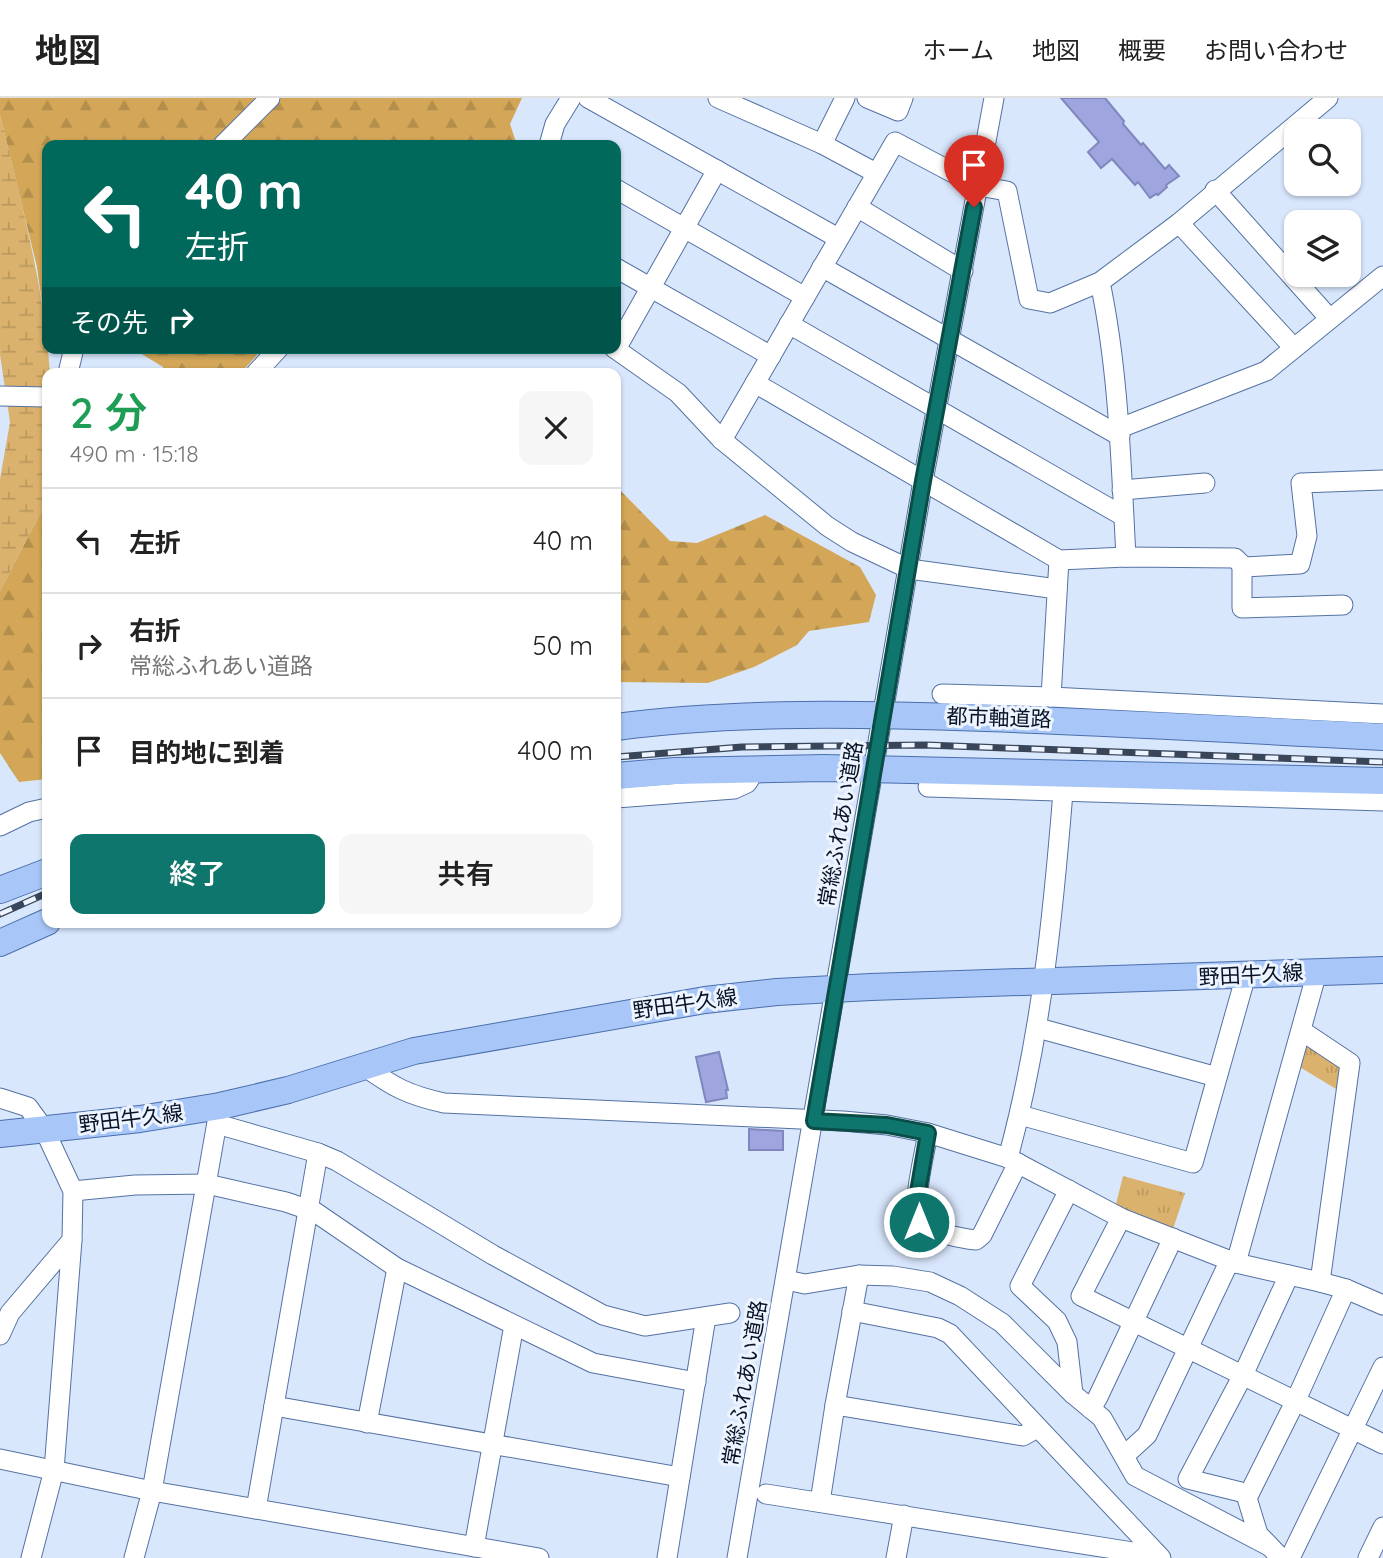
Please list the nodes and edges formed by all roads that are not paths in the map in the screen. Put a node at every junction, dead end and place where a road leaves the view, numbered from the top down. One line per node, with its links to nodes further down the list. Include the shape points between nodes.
1 (270, 98): 10 (street)
2 (571, 98): 11 (street)
3 (587, 98): 13 (street)
4 (718, 98): 12 (street)
5 (845, 98): 12 (street)
6 (867, 98): 7 (street, via 898,111)
7 (903, 98)
8 (994, 98): 15 (street, 常総ふれあい道路)
9 (1328, 98): 16 (street)
10 (228, 140)
11 (550, 140)
12 (822, 144): 14 (street)
13 (717, 170): 20 (street); 21 (street)
14 (876, 173): 15 (street, via 895,142); 18 (street)
15 (978, 186): 24 (street, 常総ふれあい道路); 26 (street, via 1007,191 1029,299 1049,303)
16 (1215, 190): 19 (street); 29 (street)
17 (621, 192): 20 (street)
18 (856, 207): 21 (street); 24 (street)
19 (1179, 223): 26 (street); 33 (street)
20 (684, 228): 27 (street); 28 (street)
21 (838, 239): 22 (street)
22 (822, 267): 28 (street); 32 (street)
23 (621, 271): 27 (street)
24 (963, 271): 32 (street, 常総ふれあい道路)
25 (1383, 276): 29 (street)
26 (1100, 282): 42 (street)
27 (650, 286): 31 (street); 36 (street)
28 (805, 296): 30 (street)
29 (1330, 319): 33 (street)
30 (789, 324): 36 (street); 41 (street)
31 (621, 338)
32 (949, 339): 41 (street, 常総ふれあい道路); 42 (street)
33 (1294, 348): 42 (street, via 1266,371)
34 (621, 353): 43 (street, via 678,393)
35 (273, 354): 37 (street)
36 (771, 356): 38 (street)
37 (261, 368)
38 (755, 383): 43 (street); 45 (street)
39 (0, 396): 40 (street)
40 (42, 397)
41 (936, 408): 45 (street, 常総ふれあい道路); 48 (street)
42 (1120, 432): 47 (street)
43 (722, 440): 52 (street, via 827,526)
44 (1383, 480): 51 (street, via 1301,483 1307,536 1300,564)
45 (923, 481): 50 (street); 52 (street, 常総ふれあい道路)
46 (1205, 483): 47 (street)
47 (1122, 490): 48 (street)
48 (1123, 516): 49 (street)
49 (1126, 557): 50 (street); 51 (street, via 1235,558)
50 (1059, 560): 53 (street)
51 (1242, 565): 54 (street, via 1242,608)
52 (909, 569): 53 (street); 59 (street, 常総ふれあい道路)
53 (1057, 589): 56 (street)
54 (1343, 605)
55 (942, 694): 57 (street)
56 (1051, 697): 57 (street); 58 (street)
57 (1006, 707): 59 (main road, 都市軸道路); 61 (main road, 都市軸道路)
58 (1383, 714)
59 (883, 715): 60 (main road, 都市軸道路); 62 (street, 常総ふれあい道路)
60 (621, 721)
61 (1383, 737)
62 (874, 769): 63 (main road); 66 (main road); 82 (street, 常総ふれあい道路)
63 (755, 770): 64 (main road); 70 (street, via 747,783 734,789)
64 (621, 776)
65 (1383, 780): 67 (main road)
66 (1025, 782): 67 (main road); 68 (street); 69 (street)
67 (1200, 785): 69 (street); 71 (street)
68 (928, 787)
69 (1063, 792): 81 (street)
70 (621, 798)
71 (1383, 801)
72 (42, 809): 73 (street)
73 (0, 826)
74 (42, 874): 75 (main road)
75 (0, 890)
76 (42, 924): 77 (main road)
77 (0, 943)
78 (1383, 970): 79 (main road, 野田牛久線)
79 (1317, 972): 80 (main road, 野田牛久線); 84 (street)
80 (1247, 975): 81 (main road, 野田牛久線); 86 (street)
81 (1045, 982): 82 (main road, 野田牛久線); 83 (street)
82 (836, 989): 85 (main road, 野田牛久線, via 705,1000 486,1037); 90 (street, 常総ふれあい道路)
83 (1038, 1028): 86 (street); 89 (street)
84 (1302, 1031): 103 (street); 108 (street, via 1350,1063)
85 (364, 1066): 88 (main road, 野田牛久線); 90 (street, via 413,1096 444,1103)
86 (1217, 1077): 89 (street, via 1193,1163)
87 (0, 1098): 91 (street, via 28,1107)
88 (219, 1115): 91 (main road, 野田牛久線); 94 (street); 96 (street)
89 (1020, 1115): 95 (street)
90 (814, 1121): 92 (street, via 887,1125); 107 (street, 常総ふれあい道路)
91 (44, 1129): 93 (main road, 野田牛久線); 97 (street)
92 (928, 1133): 95 (street); 95 (street, via 917,1198 919,1222 926,1229 976,1240)
93 (0, 1134)
94 (318, 1153): 99 (street); 114 (street, via 603,1315 645,1326)
95 (1013, 1160): 98 (street)
96 (207, 1184): 97 (street); 99 (street); 136 (street)
97 (73, 1191): 102 (street)
98 (1069, 1191): 100 (street); 122 (street, via 1020,1286 1056,1321 1067,1342)
99 (308, 1209): 104 (street); 125 (street)
100 (1121, 1218): 101 (street); 115 (street, via 1081,1296)
101 (1174, 1238): 103 (street); 115 (street)
102 (72, 1240): 111 (street); 134 (street)
103 (1233, 1261): 106 (street); 118 (street)
104 (397, 1269): 116 (street); 127 (street)
105 (859, 1275): 107 (street, via 804,1284); 112 (street); 122 (street, via 930,1282 960,1296 1002,1323)
106 (1289, 1275): 108 (street); 120 (street)
107 (786, 1280): 150 (street, 常総ふれあい道路)
108 (1320, 1282): 109 (street)
109 (1346, 1289): 110 (street); 123 (street)
110 (1383, 1305)
111 (6, 1309): 117 (street)
112 (852, 1311): 124 (street); 128 (street, via 938,1328 950,1335)
113 (730, 1312): 114 (street)
114 (706, 1317): 121 (street)
115 (1134, 1322): 118 (street); 126 (street)
116 (514, 1325): 121 (street, via 593,1363); 130 (street)
117 (0, 1335)
118 (1188, 1348): 120 (street); 132 (street, via 1147,1435)
119 (1383, 1367): 129 (street)
120 (1243, 1374): 123 (street); 138 (street, via 1188,1479)
121 (696, 1382): 135 (street)
122 (1073, 1394): 126 (street)
123 (1296, 1400): 129 (street); 138 (street)
124 (835, 1405): 128 (street, via 1023,1436); 139 (street)
125 (274, 1406): 127 (street); 140 (street)
126 (1091, 1409): 132 (street, via 1102,1418)
127 (367, 1423): 130 (street)
128 (1037, 1428): 145 (street)
129 (1353, 1428): 131 (street); 152 (street)
130 (492, 1443): 135 (street); 143 (street)
131 (1383, 1444)
132 (1124, 1456): 144 (street, via 1135,1476)
133 (0, 1459): 134 (street)
134 (54, 1471): 136 (street); 146 (street)
135 (680, 1477): 149 (street)
136 (152, 1491): 140 (street); 147 (street)
137 (765, 1494): 139 (street)
138 (1250, 1494): 144 (street, via 1247,1498 1258,1534)
139 (820, 1502): 141 (street)
140 (256, 1509): 143 (street)
141 (904, 1515): 145 (street); 151 (street)
142 (1383, 1527): 153 (street)
143 (474, 1547): 148 (street)
144 (1275, 1552)
145 (1159, 1557)
146 (31, 1558)
147 (134, 1558)
148 (539, 1558)
149 (667, 1558)
150 (737, 1558)
151 (896, 1558)
152 (1290, 1558)
153 (1367, 1558)

